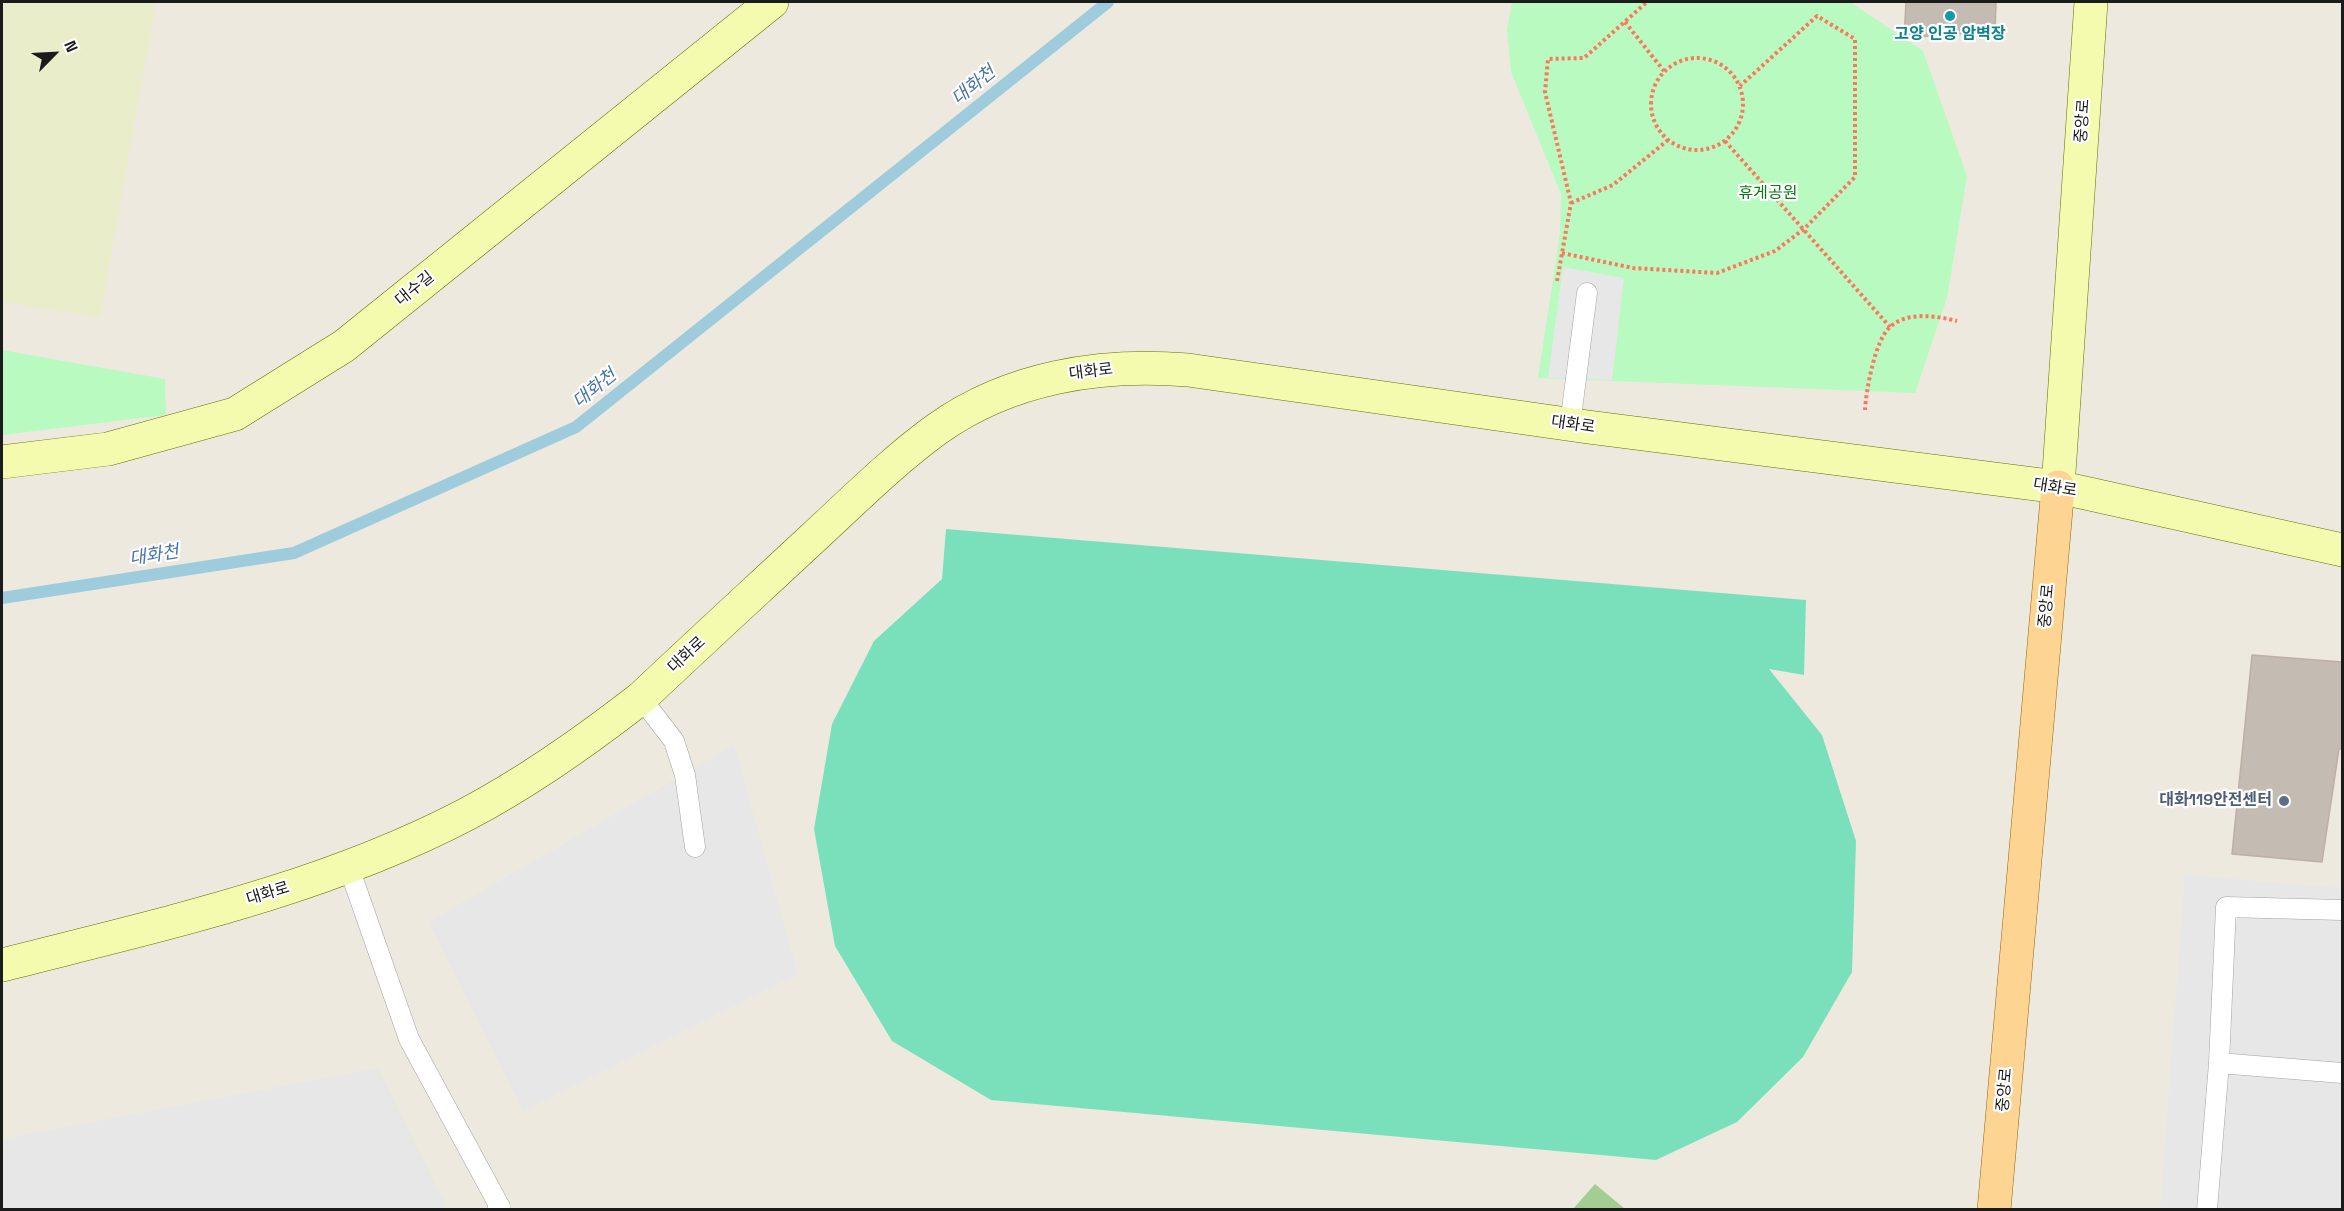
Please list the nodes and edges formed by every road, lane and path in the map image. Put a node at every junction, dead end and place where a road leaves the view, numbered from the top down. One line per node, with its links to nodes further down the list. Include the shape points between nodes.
1 (772, 2): 18 (street, 대수길, via 344,346 235,414 108,449)
2 (1647, 2): 4 (path)
3 (2091, 2): 19 (street, 중앙로)
4 (1625, 21): 5 (path); 9 (path, via 1584,58 1548,59 1545,92)
5 (1664, 71): 6 (path, via 1684,59 1707,58 1732,73); 7 (path, via 1651,98 1657,128)
6 (1740, 86): 8 (path, via 1742,116); 10 (path, via 1817,16 1855,39 1854,177)
7 (1668, 140): 8 (path, via 1697,150); 9 (path, via 1613,185)
8 (1725, 141): 10 (path)
9 (1571, 203): 11 (path)
10 (1804, 229): 11 (path, via 1775,251 1717,273 1634,268); 15 (path)
11 (1562, 253): 12 (path)
12 (1556, 287)
13 (1587, 293): 17 (lane)
14 (1957, 321): 15 (path, via 1916,315)
15 (1890, 327): 16 (path, via 1876,353)
16 (1864, 410)
17 (1570, 425): 19 (street, 대화로); 21 (street, 대화로, via 1179,370 1108,368 1017,388 969,410 910,450)
18 (2, 462)
19 (2058, 487): 20 (street, 대화로); 29 (main road, 중앙로)
20 (2343, 550)
21 (640, 698): 22 (lane, via 674,741 685,775); 23 (street, 대화로, via 598,730 467,813)
22 (695, 848)
23 (348, 865): 25 (street, 대화로, via 228,906); 28 (lane, via 409,1039 500,1207)
24 (2343, 910): 26 (lane, via 2226,907)
25 (2, 965)
26 (2219, 1063): 27 (lane); 30 (lane)
27 (2343, 1073)
28 (497, 1209)
29 (1994, 1209)
30 (2207, 1209)

